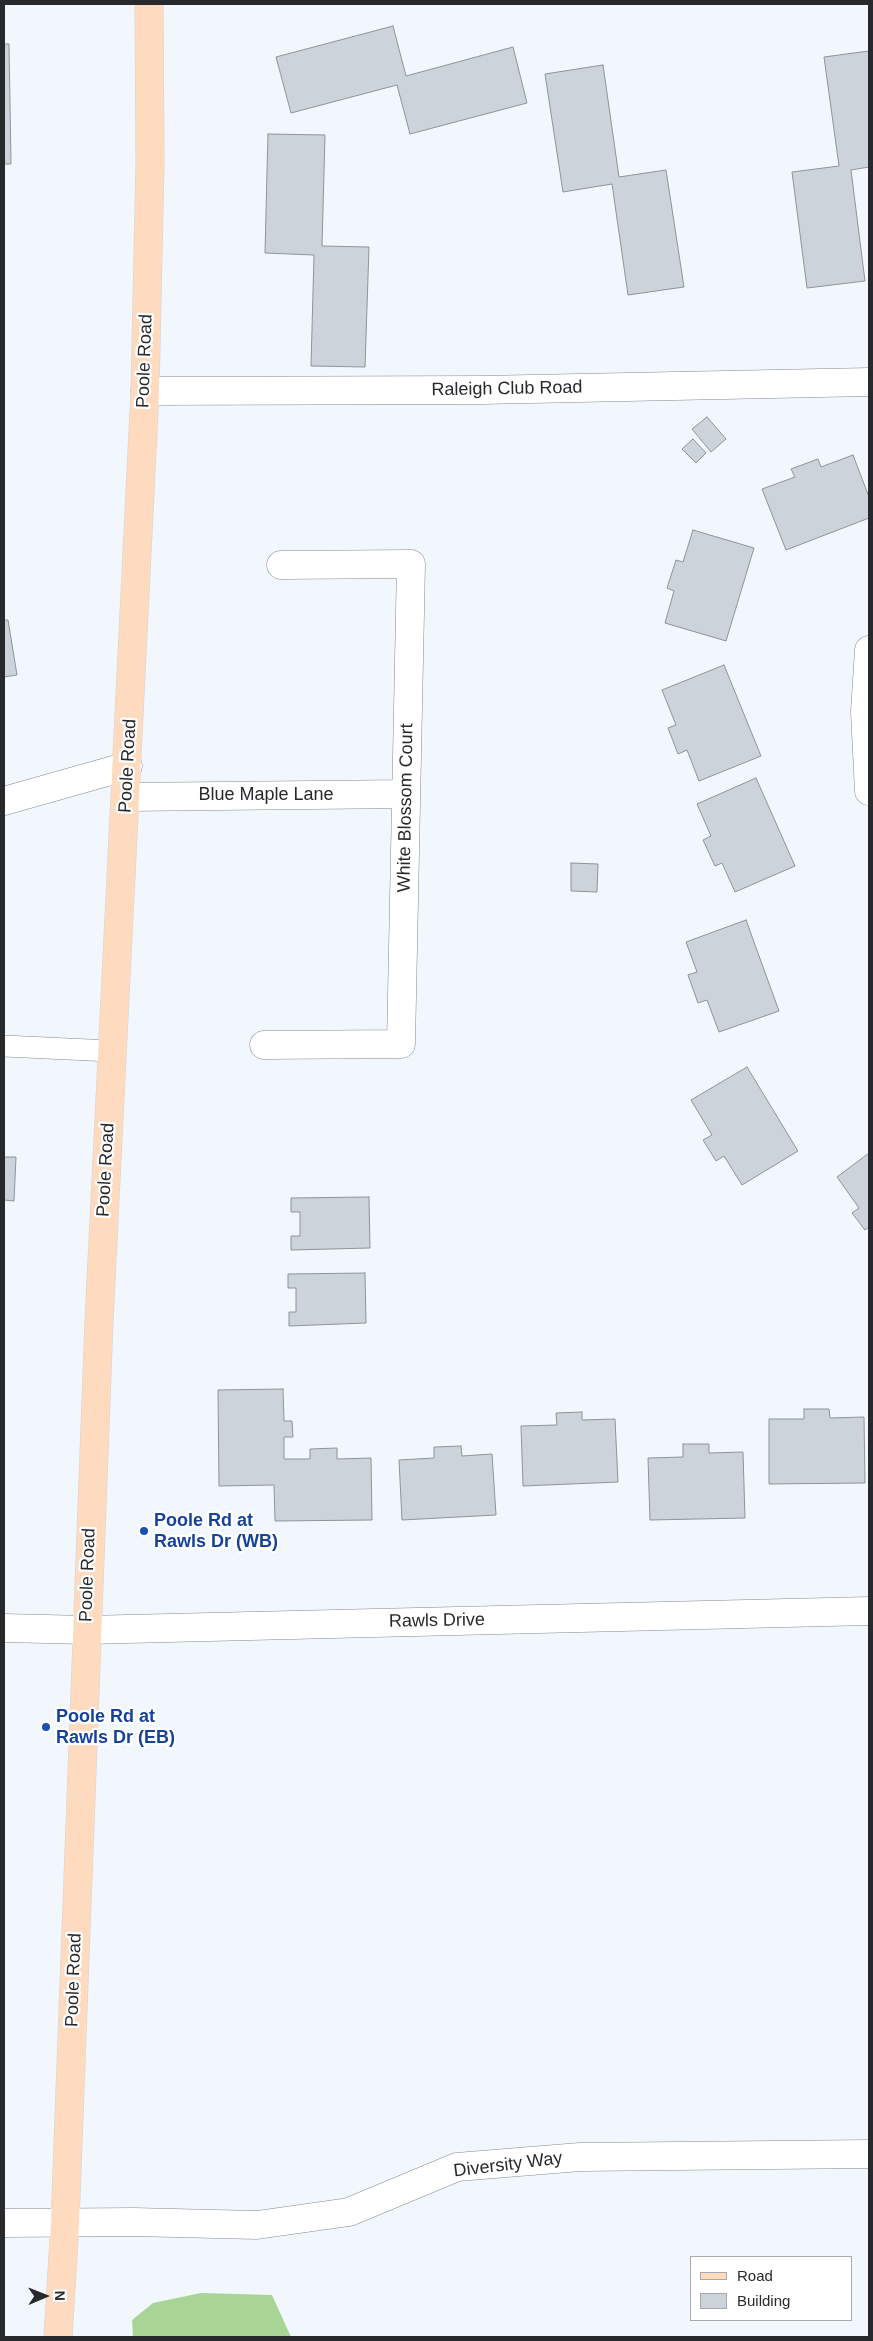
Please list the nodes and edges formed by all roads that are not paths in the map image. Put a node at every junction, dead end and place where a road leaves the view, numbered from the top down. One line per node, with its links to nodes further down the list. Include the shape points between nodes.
1 (149, 4): 3 (main road, Poole Road, via 150,163)
2 (869, 382): 3 (street, Raleigh Club Road, via 482,390)
3 (145, 391): 6 (main road, Poole Road)
4 (281, 565): 8 (street, White Blossom Court, via 411,564)
5 (869, 650): 7 (street, via 865,712)
6 (128, 766): 9 (main road, Poole Road); 10 (street)
7 (869, 791)
8 (405, 794): 9 (street, Blue Maple Lane); 11 (street, White Blossom Court, via 401,1044)
9 (126, 797): 13 (main road, Poole Road)
10 (4, 801)
11 (264, 1044)
12 (4, 1046): 13 (lane)
13 (112, 1051): 16 (main road, Poole Road)
14 (869, 1611): 16 (street, Rawls Drive)
15 (4, 1628): 16 (street, Rawls Drive)
16 (86, 1630): 19 (main road, Poole Road)
17 (869, 2154): 19 (street, Diversity Way, via 580,2157 457,2167 349,2212 256,2225)
18 (4, 2223): 19 (street, Diversity Way)
19 (65, 2223): 20 (main road, Poole Road)
20 (58, 2337)

